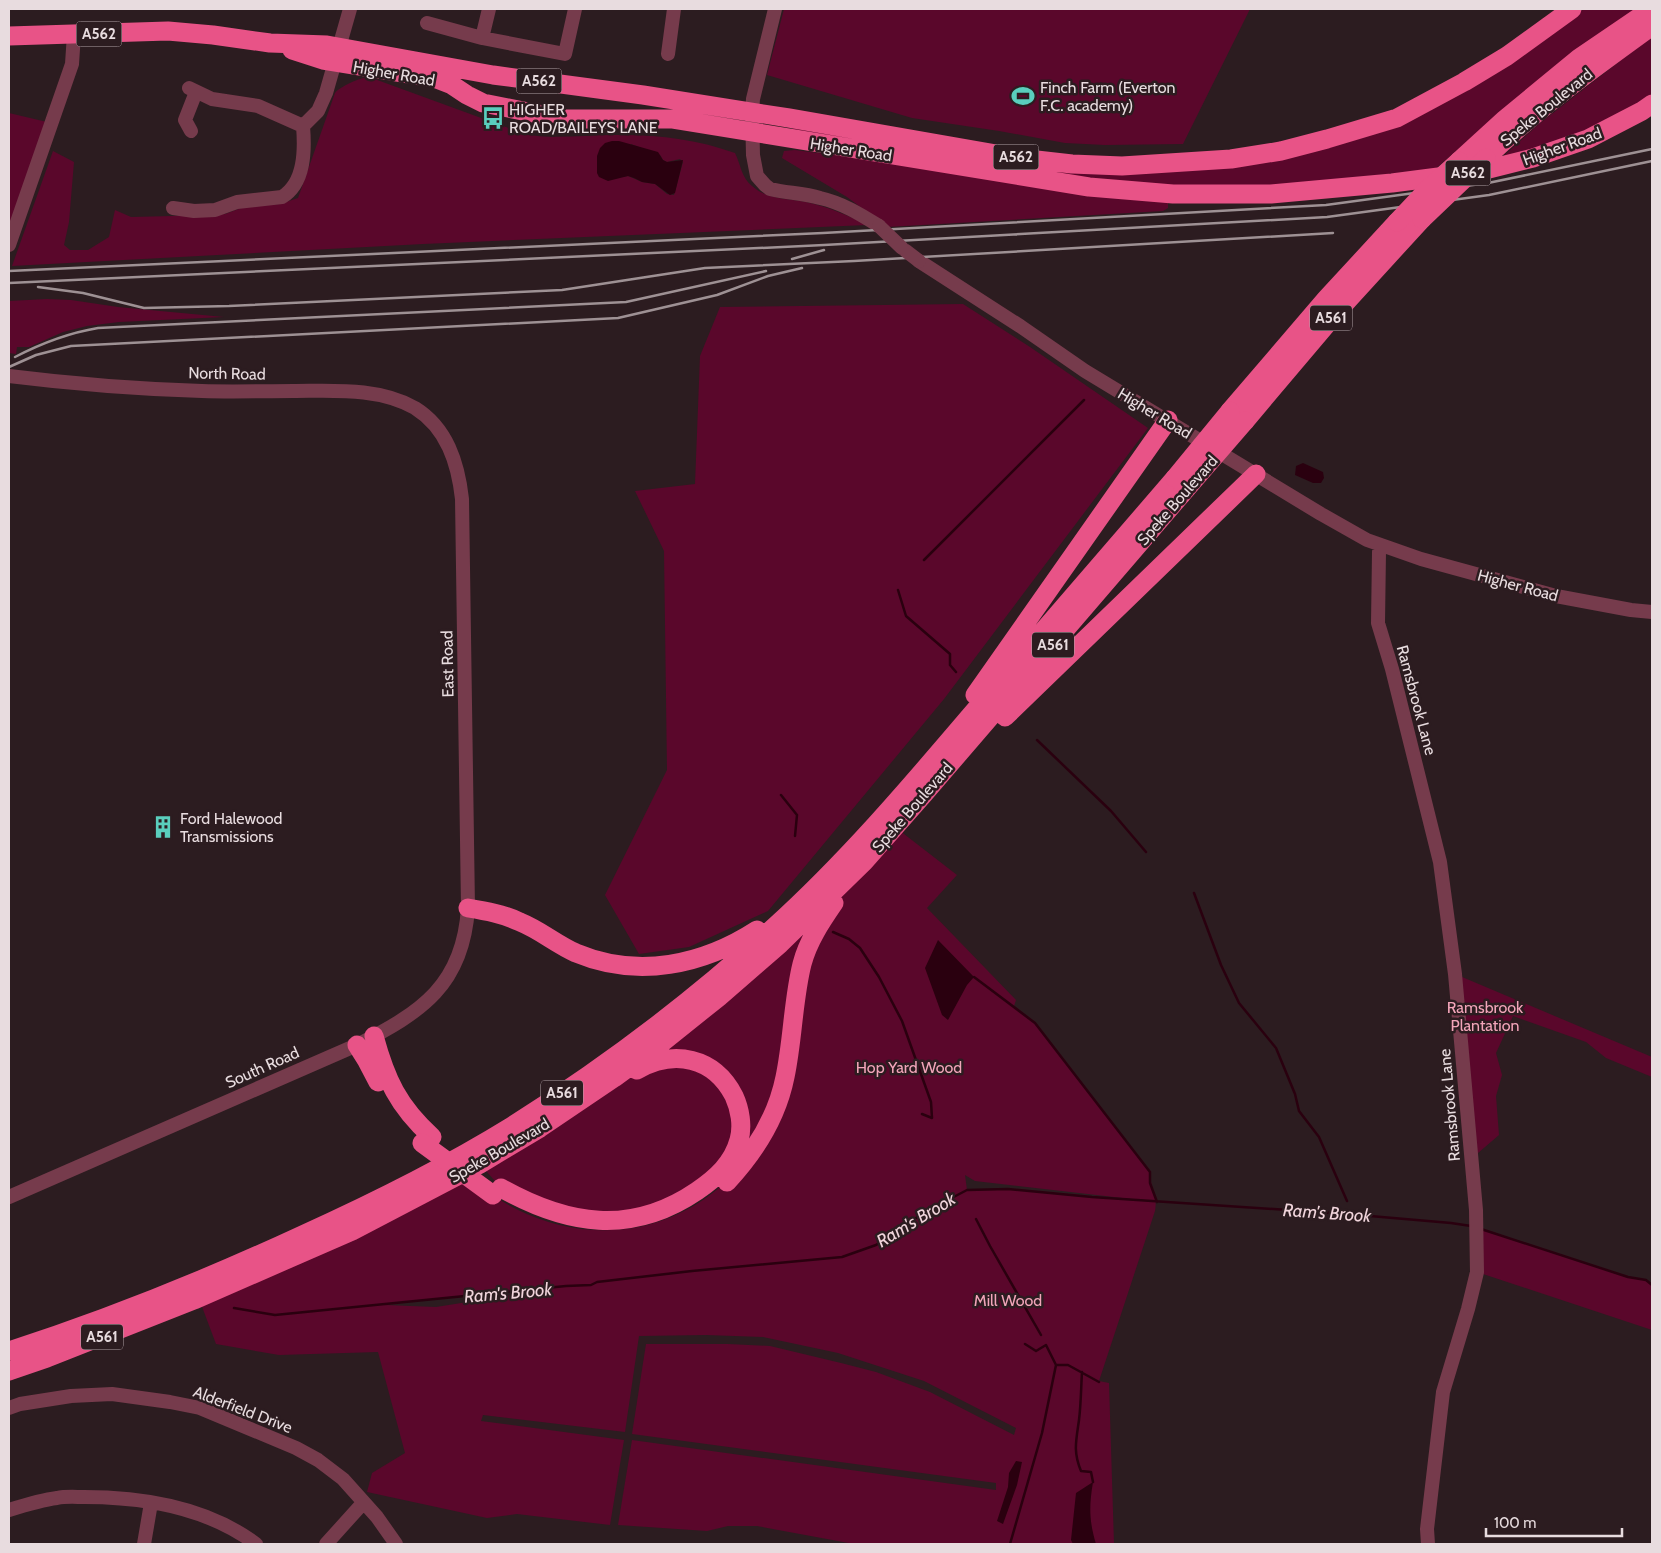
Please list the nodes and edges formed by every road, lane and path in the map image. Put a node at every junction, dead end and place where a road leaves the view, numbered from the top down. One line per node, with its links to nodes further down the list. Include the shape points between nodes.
1 (350, 9): 14 (street)
2 (489, 9): 12 (street)
3 (575, 9): 12 (street, via 565,54)
4 (674, 9): 13 (street)
5 (775, 9): 16 (street)
6 (1572, 9): 16 (highway, Higher Road / A562, via 1507,56 1397,118 1300,146 1231,159 1122,166 1072,164 1019,158)
7 (1651, 9): 23 (highway, Speke Boulevard / A561, bridge, via 1579,58 1428,189 1326,299)
8 (428, 23): 12 (street)
9 (1652, 26): 23 (highway, Speke Boulevard / A561, bridge, via 1519,126 1422,219)
10 (74, 34): 11 (highway, Higher Road / A562); 14 (highway, Higher Road / A562, via 168,31 270,43 323,60); 21 (street, via 72,64)
11 (9, 36)
12 (482, 38)
13 (668, 54)
14 (337, 55): 16 (highway, Higher Road / A562); 17 (street, via 318,111); 19 (highway, Higher Road / A562, via 434,78 483,103 563,119 673,119)
15 (1652, 104): 19 (highway, Higher Road / A562, via 1588,140 1508,165 1392,183 1271,194 1173,194 1089,187)
16 (752, 112): 19 (street, Higher Road)
17 (303, 126): 18 (street, via 258,106 212,99 192,90 185,120); 20 (street, via 304,157 295,184 282,197 237,202 215,210)
18 (191, 131)
19 (753, 132): 24 (street, Higher Road, bridge, via 753,155 758,176 765,186 818,197 858,213 879,226 919,261 1085,371)
20 (173, 208)
21 (9, 245)
22 (9, 376): 25 (street, North Road, via 177,390 366,393 406,404)
23 (1238, 416): 27 (highway, Speke Boulevard / A561, bridge)
24 (1168, 420): 26 (street, Higher Road); 30 (highway)
25 (436, 426): 34 (street, East Road, via 452,452 462,499)
26 (1256, 474): 28 (street, Higher Road, via 1352,533); 31 (highway)
27 (1178, 486): 30 (highway, Speke Boulevard / A561); 31 (highway, Speke Boulevard / A561)
28 (1381, 546): 29 (street, Higher Road, via 1556,596); 51 (street, Ramsbrook Lane, via 1378,623 1440,862 1455,974 1476,1210 1477,1272 1443,1392)
29 (1652, 612)
30 (922, 772): 32 (highway, Speke Boulevard / A561)
31 (924, 794): 33 (highway, Speke Boulevard / A561)
32 (880, 821): 34 (highway, via 758,930 718,951 676,964 626,967 601,962 520,922); 41 (highway, Speke Boulevard / A561, via 812,892 710,983 583,1080 509,1127 368,1205 261,1254 129,1309)
33 (864, 862): 38 (highway, Speke Boulevard / A561, via 780,944 659,1045 576,1104); 39 (highway, via 821,922 802,963 785,1078 771,1119 747,1160 719,1189 666,1220 609,1231 551,1224 514,1209)
34 (468, 908): 35 (street, South Road, via 461,952 444,983 421,1007)
35 (374, 1036): 36 (street, South Road); 37 (highway, via 382,1064 397,1095)
36 (357, 1045): 37 (highway, via 396,1114); 40 (street, South Road)
37 (428, 1140): 39 (highway)
38 (480, 1164): 39 (highway, via 640,1068 660,1060 681,1058 707,1066 721,1077 738,1104 740,1138 731,1159 705,1186 665,1209 622,1220 598,1221 559,1214); 42 (highway, Speke Boulevard / A561, via 352,1231 246,1278)
39 (497, 1192)
40 (9, 1197)
41 (9, 1350)
42 (9, 1371)
43 (9, 1408): 45 (street, Alderfield Drive, via 72,1396 112,1394 200,1408 318,1460 343,1479)
44 (151, 1503): 46 (street, via 104,1497 58,1497); 47 (street); 48 (street, via 215,1520)
45 (363, 1503): 49 (street); 50 (street, Alderfield Drive)
46 (9, 1510)
47 (144, 1544)
48 (256, 1544)
49 (326, 1544)
50 (396, 1544)
51 (1428, 1544)

